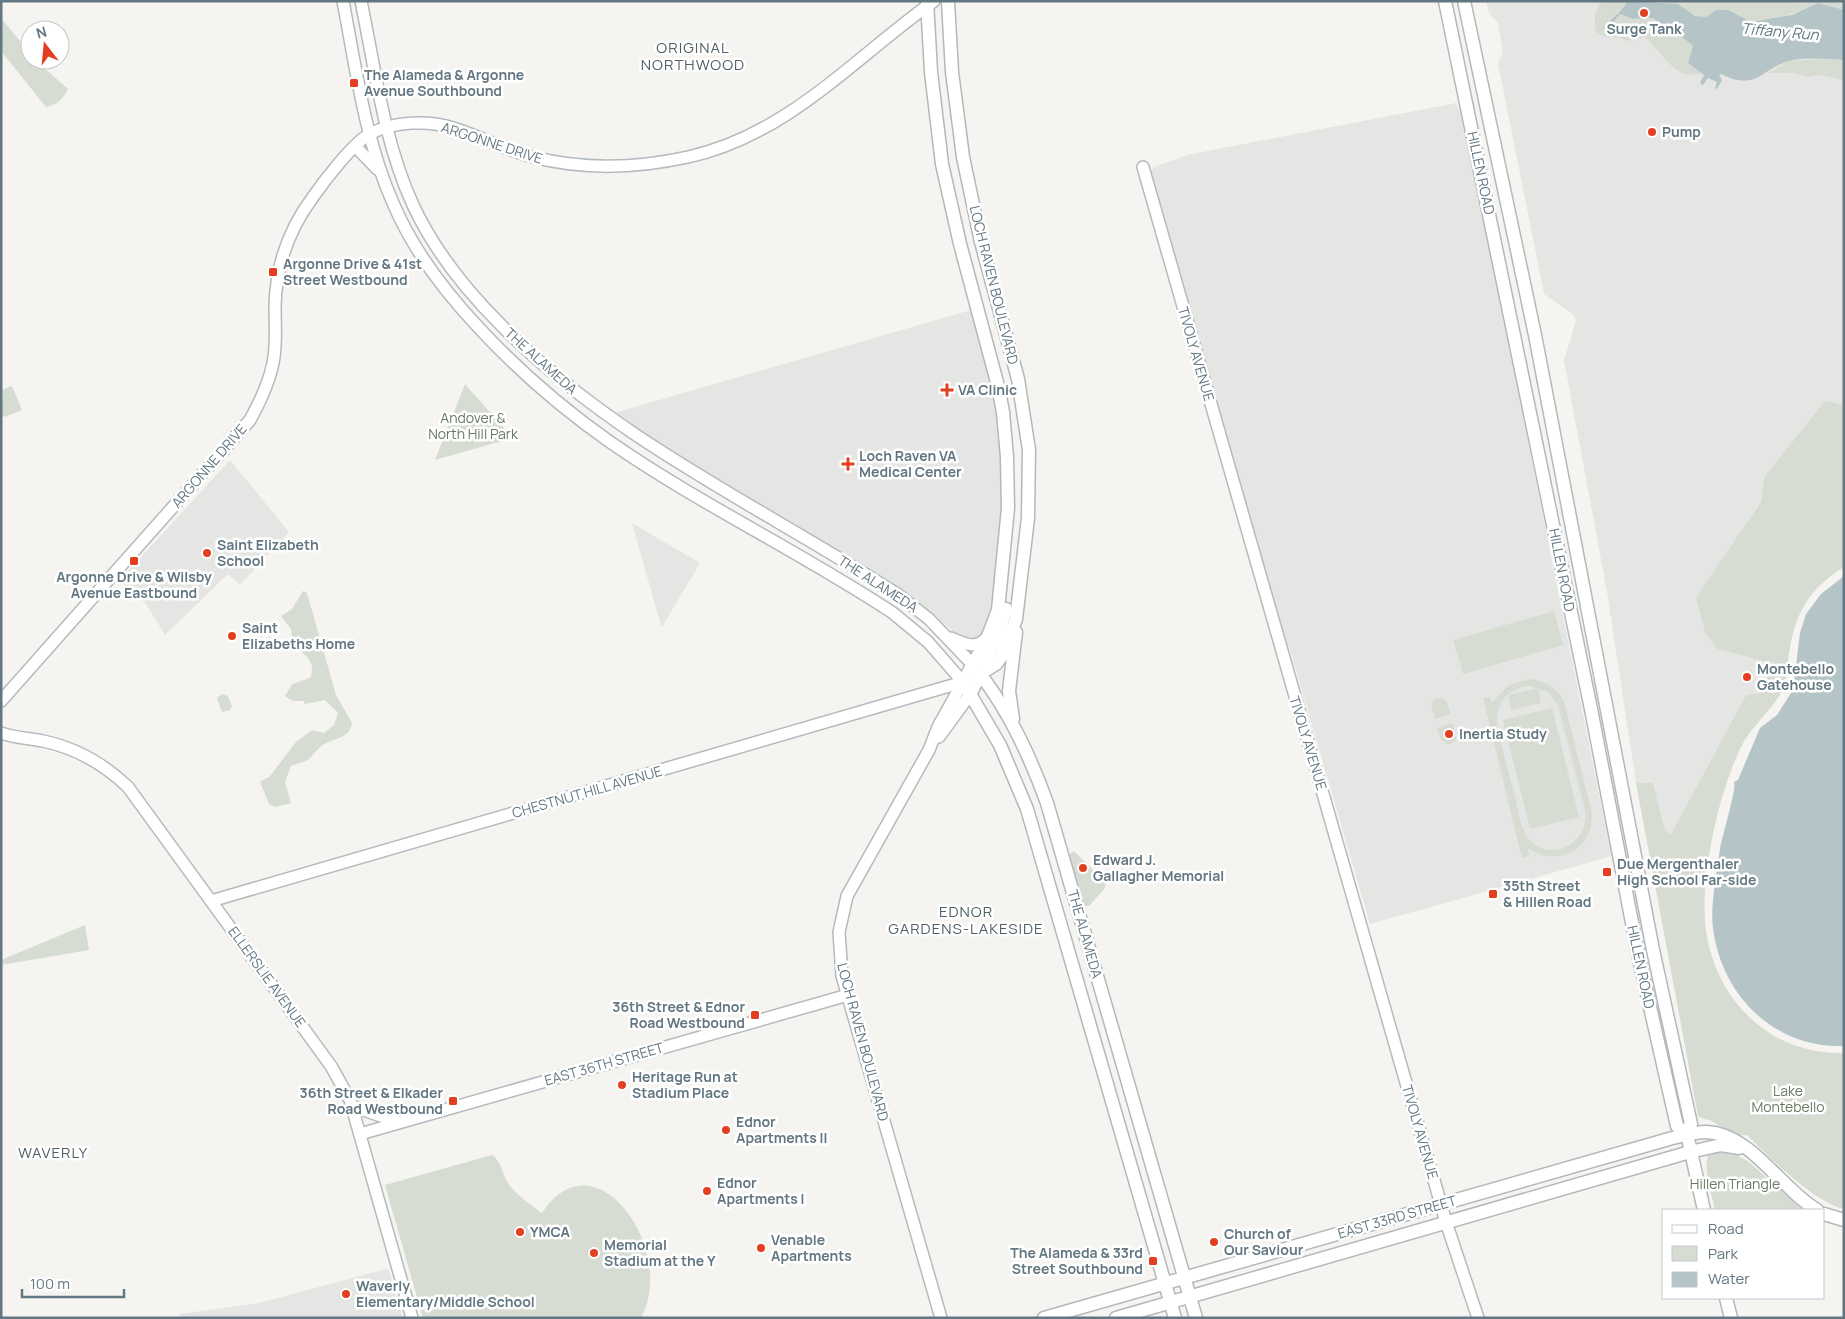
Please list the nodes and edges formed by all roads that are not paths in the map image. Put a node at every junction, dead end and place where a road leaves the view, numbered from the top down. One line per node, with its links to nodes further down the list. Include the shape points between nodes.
1 (342, 1): 7 (main road, THE ALAMEDA)
2 (361, 1): 8 (main road, THE ALAMEDA)
3 (948, 1): 14 (main road, LOCH RAVEN BOULEVARD, via 952,72 963,157 1027,426 1029,509)
4 (1446, 1): 29 (main road, HILLEN ROAD, via 1638,954 1677,1126)
5 (1464, 1): 29 (main road, HILLEN ROAD, via 1535,336 1654,950 1691,1124)
6 (929, 3): 8 (main road, ARGONNE DRIVE, via 792,112 738,140 690,156 636,165 578,165 521,154 448,126 420,124); 13 (main road, LOCH RAVEN BOULEVARD, via 930,72 942,164 1003,412 1009,485)
7 (365, 116): 8 (main road, via 376,117); 9 (main road, THE ALAMEDA)
8 (388, 128): 9 (main road, ARGONNE DRIVE); 16 (main road, THE ALAMEDA, via 408,193 441,254 477,300 541,364 619,425 897,594)
9 (369, 134): 10 (main road, ARGONNE DRIVE); 12 (main road, THE ALAMEDA)
10 (356, 147): 12 (main road); 19 (main road, ARGONNE DRIVE, via 314,195 286,241 277,285 274,362 250,420)
11 (1143, 167): 32 (main road, TIVOLY AVENUE)
12 (384, 180): 18 (main road, THE ALAMEDA, via 406,231 441,285 528,376 624,451 893,612 928,642)
13 (1006, 548): 15 (main road, LOCH RAVEN BOULEVARD, via 999,605); 17 (main road, via 1011,566 1006,612 997,640)
14 (1019, 606): 17 (main road, LOCH RAVEN BOULEVARD, via 1002,656 996,664); 22 (main road, via 1009,691)
15 (991, 631): 16 (main road, via 983,642 974,646); 17 (main road, LOCH RAVEN BOULEVARD)
16 (946, 636): 17 (main road, THE ALAMEDA)
17 (977, 670): 18 (main road, LOCH RAVEN BOULEVARD); 21 (main road, via 980,695); 22 (main road, THE ALAMEDA)
18 (967, 688): 21 (main road, THE ALAMEDA); 24 (main road, CHESTNUT HILL AVENUE, via 814,726); 25 (main road, LOCH RAVEN BOULEVARD, via 861,870 843,909 839,952)
19 (1, 700)
20 (1, 723): 23 (main road)
21 (993, 731): 39 (main road, THE ALAMEDA, via 1016,779 1034,832)
22 (1016, 731): 38 (main road, THE ALAMEDA, via 1036,770 1052,819)
23 (4, 736): 24 (main road, ELLERSLIE AVENUE, via 66,747 110,771 138,800)
24 (211, 901): 26 (main road, ELLERSLIE AVENUE, via 331,1066)
25 (848, 995): 27 (main road, EAST 36TH STREET); 44 (main road, LOCH RAVEN BOULEVARD)
26 (352, 1106): 27 (main road); 28 (main road, ELLERSLIE AVENUE)
27 (400, 1122): 28 (main road, EAST 36TH STREET)
28 (360, 1134): 43 (main road, ELLERSLIE AVENUE)
29 (1687, 1134): 30 (main road, HILLEN ROAD); 31 (main road, EAST 33RD STREET, via 1707,1132 1725,1136); 32 (main road, EAST 33RD STREET)
30 (1690, 1152): 31 (main road, EAST 33RD STREET, via 1720,1145); 33 (main road, HILLEN ROAD); 37 (main road, EAST 33RD STREET)
31 (1748, 1152): 34 (main road, EAST 33RD STREET)
32 (1441, 1204): 37 (main road, TIVOLY AVENUE); 38 (main road, EAST 33RD STREET)
33 (1704, 1209)
34 (1816, 1209)
35 (1825, 1214): 36 (main road)
36 (1844, 1220)
37 (1446, 1222): 40 (main road, EAST 33RD STREET); 49 (main road, TIVOLY AVENUE)
38 (1184, 1278): 39 (main road, EAST 33RD STREET); 40 (main road, THE ALAMEDA)
39 (1165, 1284): 42 (main road, THE ALAMEDA); 45 (main road, EAST 33RD STREET)
40 (1190, 1296): 42 (main road, EAST 33RD STREET); 48 (main road, THE ALAMEDA)
41 (1726, 1299): 50 (main road)
42 (1170, 1302): 46 (main road, EAST 33RD STREET); 47 (main road, THE ALAMEDA)
43 (412, 1318)
44 (941, 1318)
45 (1044, 1318)
46 (1116, 1318)
47 (1175, 1318)
48 (1196, 1318)
49 (1478, 1318)
50 (1731, 1318)

